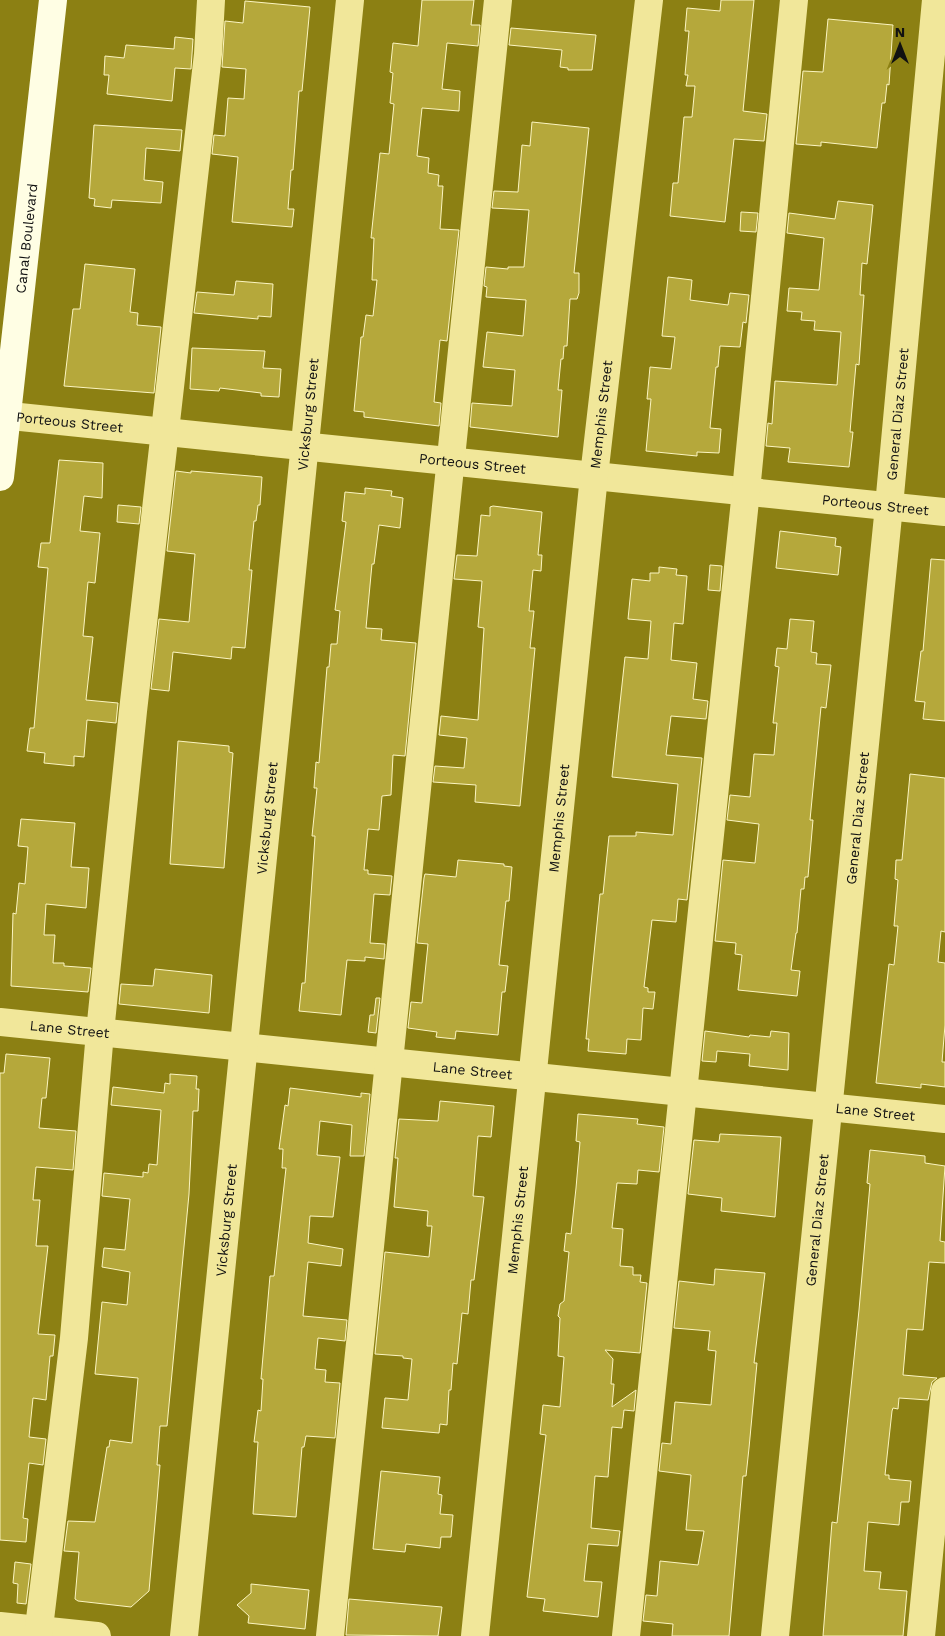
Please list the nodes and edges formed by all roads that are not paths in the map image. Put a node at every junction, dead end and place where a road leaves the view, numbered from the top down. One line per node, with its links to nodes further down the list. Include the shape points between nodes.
1 (54, 0): 8 (main road, Canal Boulevard)
2 (211, 0): 9 (street, via 208,54)
3 (350, 0): 10 (street, Vicksburg Street)
4 (498, 0): 11 (street)
5 (648, 0): 12 (street, Memphis Street)
6 (794, 0): 14 (street)
7 (936, 0): 15 (street, General Diaz Street)
8 (3, 415): 9 (street, Porteous Street); 13 (main road, Canal Boulevard)
9 (164, 431): 10 (street, Porteous Street); 18 (street)
10 (306, 446): 11 (street, Porteous Street); 19 (street, Vicksburg Street)
11 (452, 461): 12 (street, Porteous Street); 20 (street)
12 (594, 476): 14 (street, Porteous Street); 21 (street, Memphis Street)
13 (0, 477)
14 (746, 491): 15 (street, Porteous Street); 22 (street)
15 (889, 506): 16 (street, Porteous Street); 23 (street, General Diaz Street)
16 (945, 512)
17 (0, 1022): 18 (street, Lane Street)
18 (100, 1032): 19 (street, Lane Street); 27 (street, via 74,1338)
19 (242, 1046): 20 (street, Lane Street); 29 (street, Vicksburg Street)
20 (390, 1062): 21 (street, Lane Street); 30 (street)
21 (532, 1076): 22 (street, Lane Street); 31 (street, Memphis Street)
22 (681, 1092): 23 (street, Lane Street); 32 (street)
23 (828, 1107): 24 (street, Lane Street); 33 (street, General Diaz Street)
24 (945, 1119)
25 (945, 1391): 34 (street)
26 (0, 1626): 27 (street)
27 (38, 1633): 28 (street)
28 (97, 1636)
29 (184, 1636)
30 (330, 1636)
31 (475, 1636)
32 (626, 1636)
33 (775, 1636)
34 (921, 1636)

